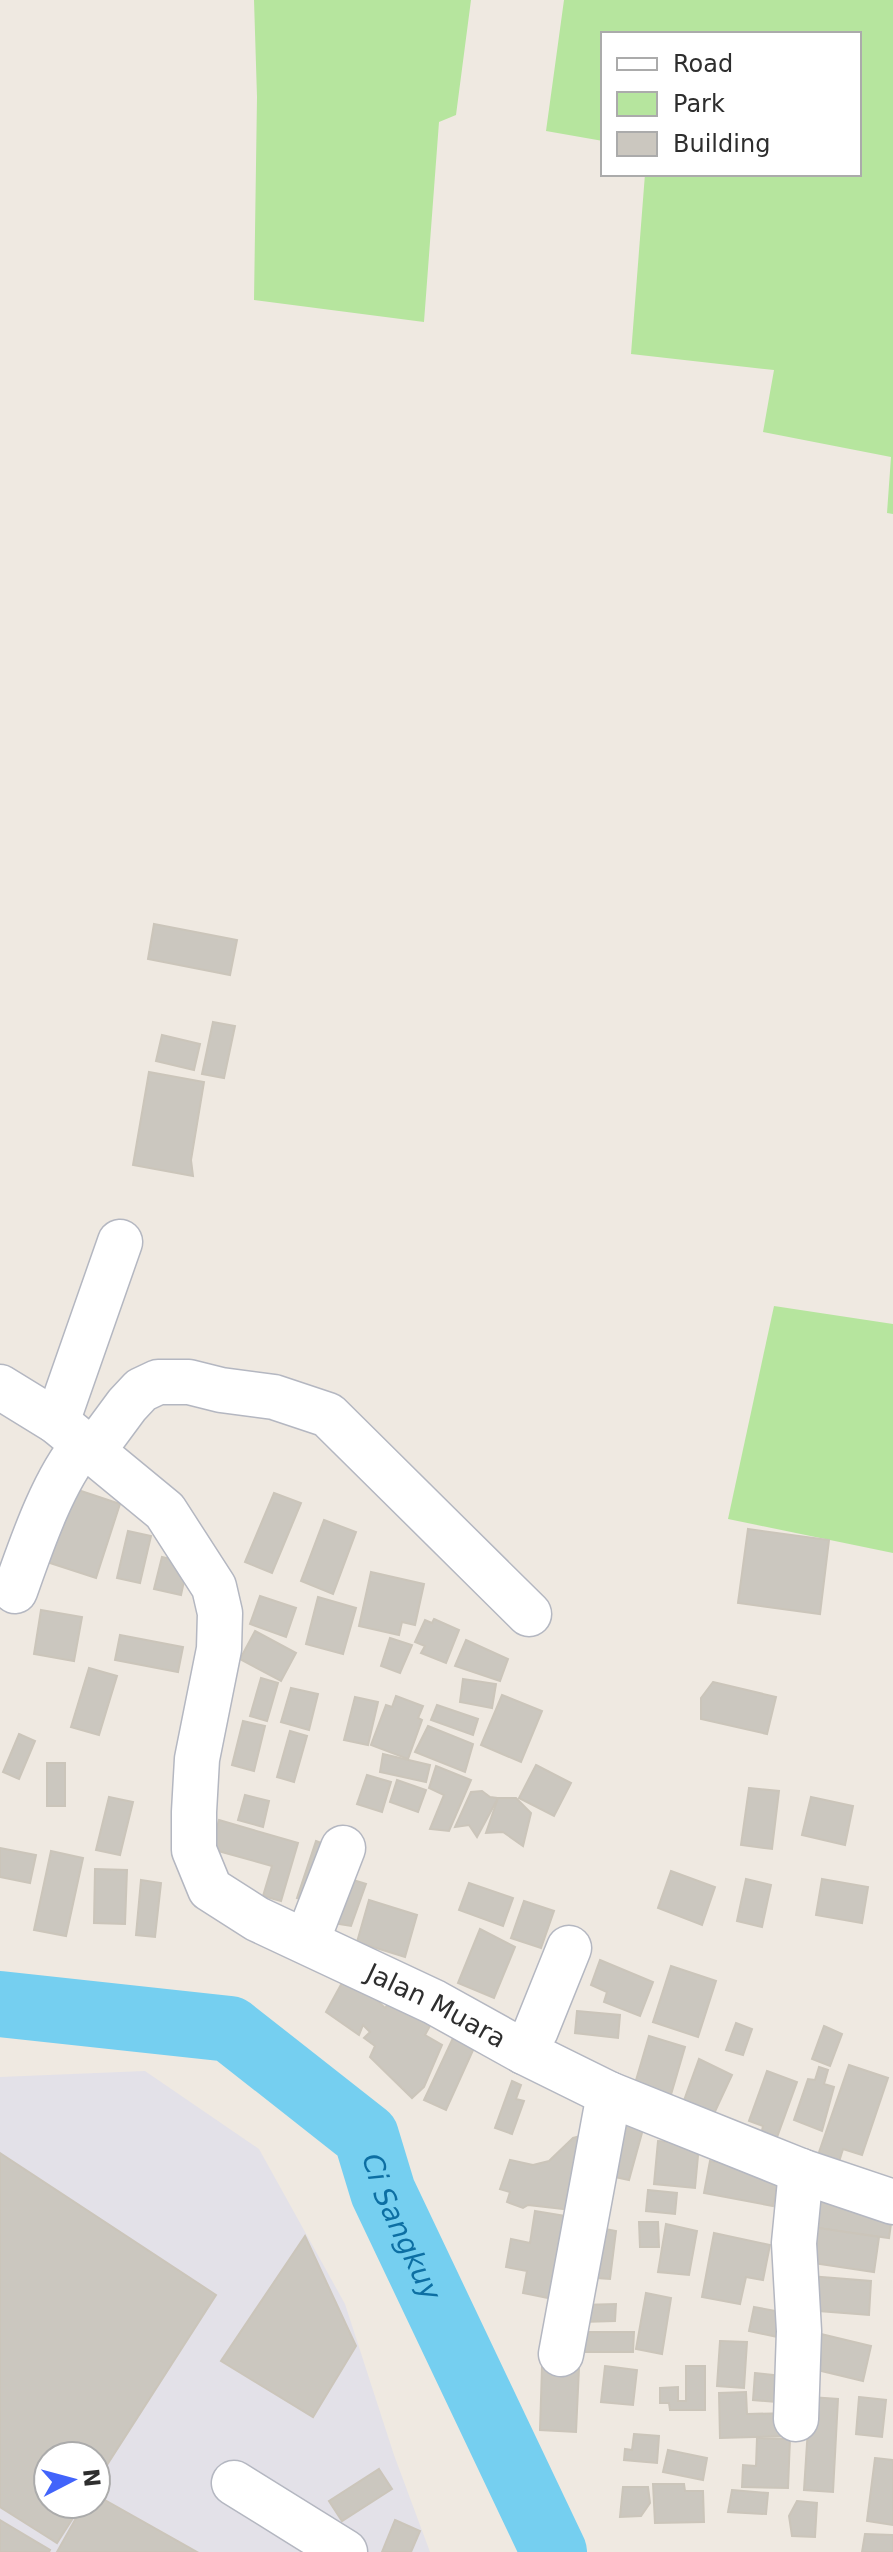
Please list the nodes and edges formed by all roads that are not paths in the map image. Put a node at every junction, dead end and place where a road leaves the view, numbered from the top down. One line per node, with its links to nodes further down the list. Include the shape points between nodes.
1 (120, 1242): 3 (street)
2 (0, 1387): 3 (street, Jalan Muara)
3 (78, 1439): 4 (street); 5 (street, via 158,1382 274,1397 328,1415); 7 (street, Jalan Muara, via 165,1511 214,1587 219,1649 197,1759 194,1850 210,1889 257,1919)
4 (15, 1591)
5 (529, 1614)
6 (343, 1848): 7 (street)
7 (307, 1941): 9 (street, Jalan Muara)
8 (569, 1948): 9 (street)
9 (524, 2052): 10 (street, Jalan Muara)
10 (609, 2094): 11 (street, Jalan Muara); 13 (street)
11 (801, 2171): 12 (street, Jalan Muara); 14 (street, via 794,2243)
12 (893, 2202)
13 (561, 2354)
14 (796, 2419)
15 (234, 2483): 16 (street)
16 (345, 2552)

